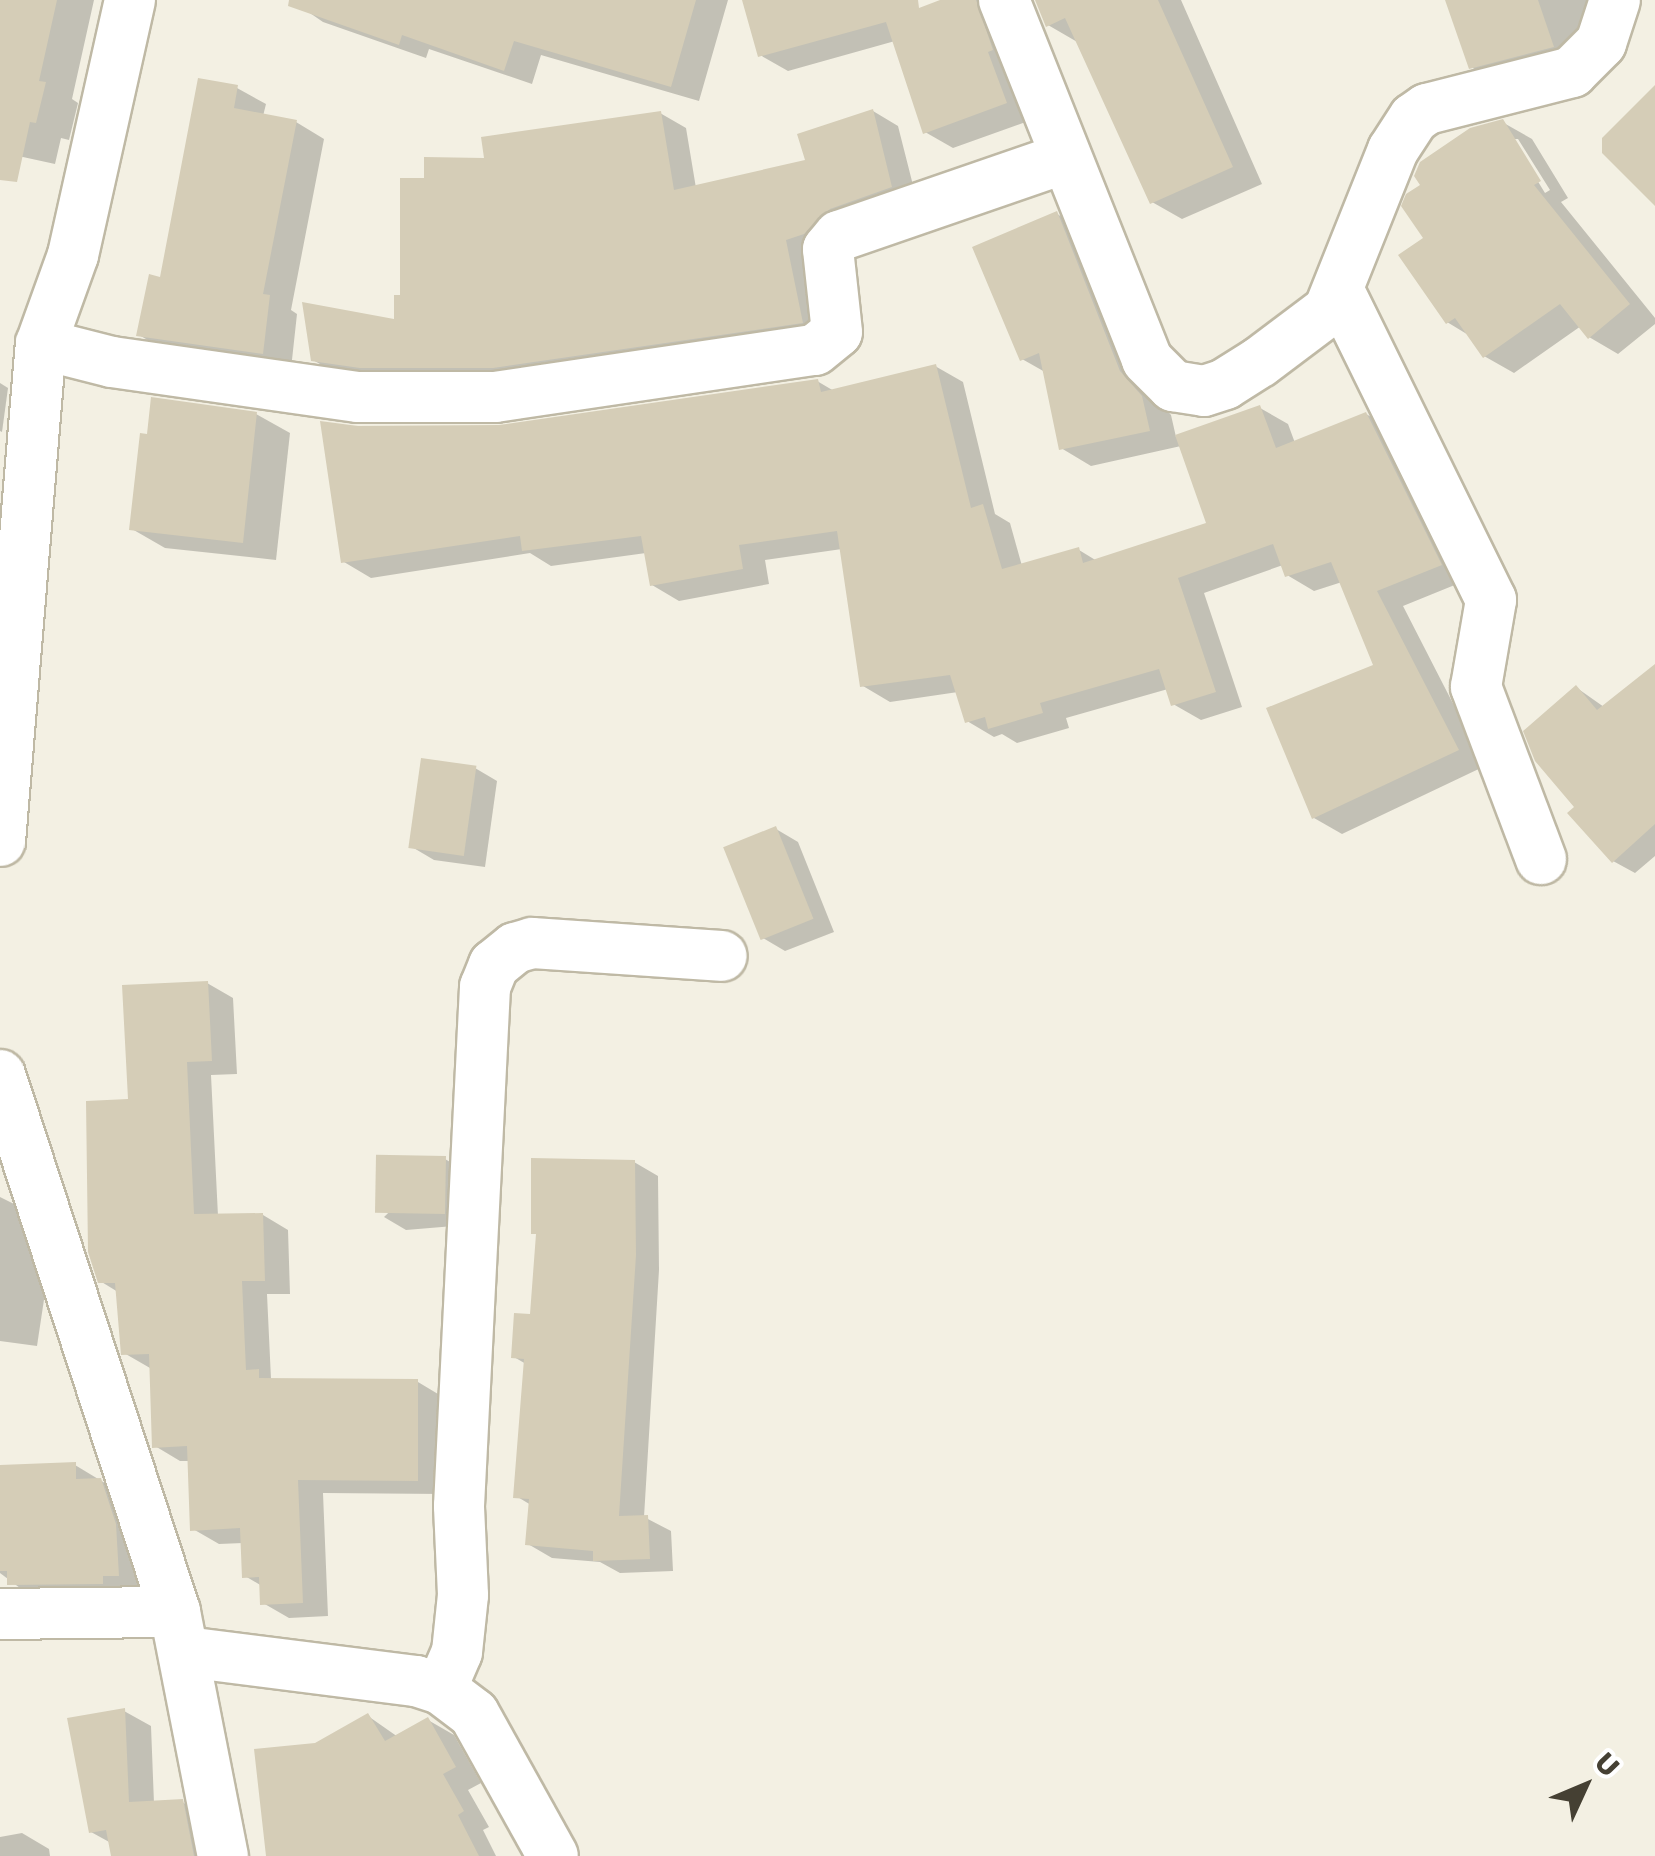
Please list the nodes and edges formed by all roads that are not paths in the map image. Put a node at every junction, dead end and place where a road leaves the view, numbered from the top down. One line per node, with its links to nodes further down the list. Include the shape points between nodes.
1 (130, 0): 6 (street, via 73,255)
2 (1004, 0): 4 (street)
3 (1615, 0): 5 (street, via 1601,43 1572,72 1427,109 1414,118 1393,150)
4 (1066, 158): 5 (street, via 1147,360 1173,386 1204,391 1226,384 1320,319); 6 (street, via 838,236 828,248 837,332 815,350 495,397 358,398 112,362)
5 (1340, 293): 8 (street, via 1492,600 1476,687)
6 (41, 344): 7 (street)
7 (0, 842)
8 (1541, 859)
9 (722, 956): 13 (street, via 532,944 494,965 485,987 459,1506 463,1595 457,1652)
10 (0, 1075): 12 (street)
11 (0, 1614): 12 (street)
12 (180, 1632): 13 (street); 14 (street)
13 (441, 1690): 15 (street, via 474,1714)
14 (222, 1856)
15 (553, 1856)

